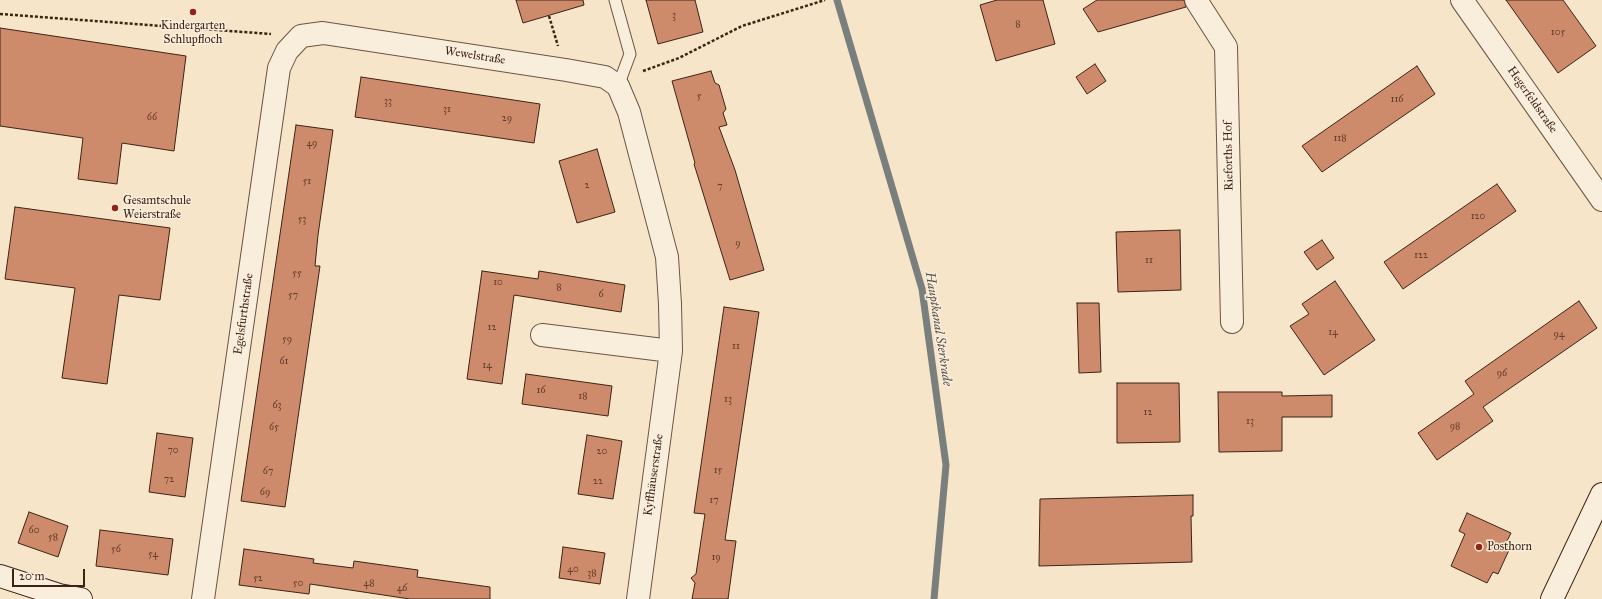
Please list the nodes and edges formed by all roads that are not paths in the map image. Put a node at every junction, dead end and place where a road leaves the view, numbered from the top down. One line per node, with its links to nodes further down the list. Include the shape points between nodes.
1 (615, 0): 5 (lane, via 630,54)
2 (1196, 0): 7 (street, Rieforths Hof, via 1226,47)
3 (1462, 0): 6 (street, Hegerfeldstraße)
4 (302, 36): 5 (street, Wewelstraße, via 323,33 566,70 605,77); 13 (street, Egelsfurthstraße, via 288,51 279,68)
5 (618, 86): 9 (street, Kyffhäuserstraße, via 629,112 667,257)
6 (1602, 200)
7 (1232, 322)
8 (542, 335): 9 (street)
9 (671, 351): 14 (street, Kyffhäuserstraße)
10 (1602, 494): 15 (street)
11 (0, 576): 12 (street, via 59,595)
12 (82, 599)
13 (203, 599)
14 (638, 599)
15 (1552, 599)

